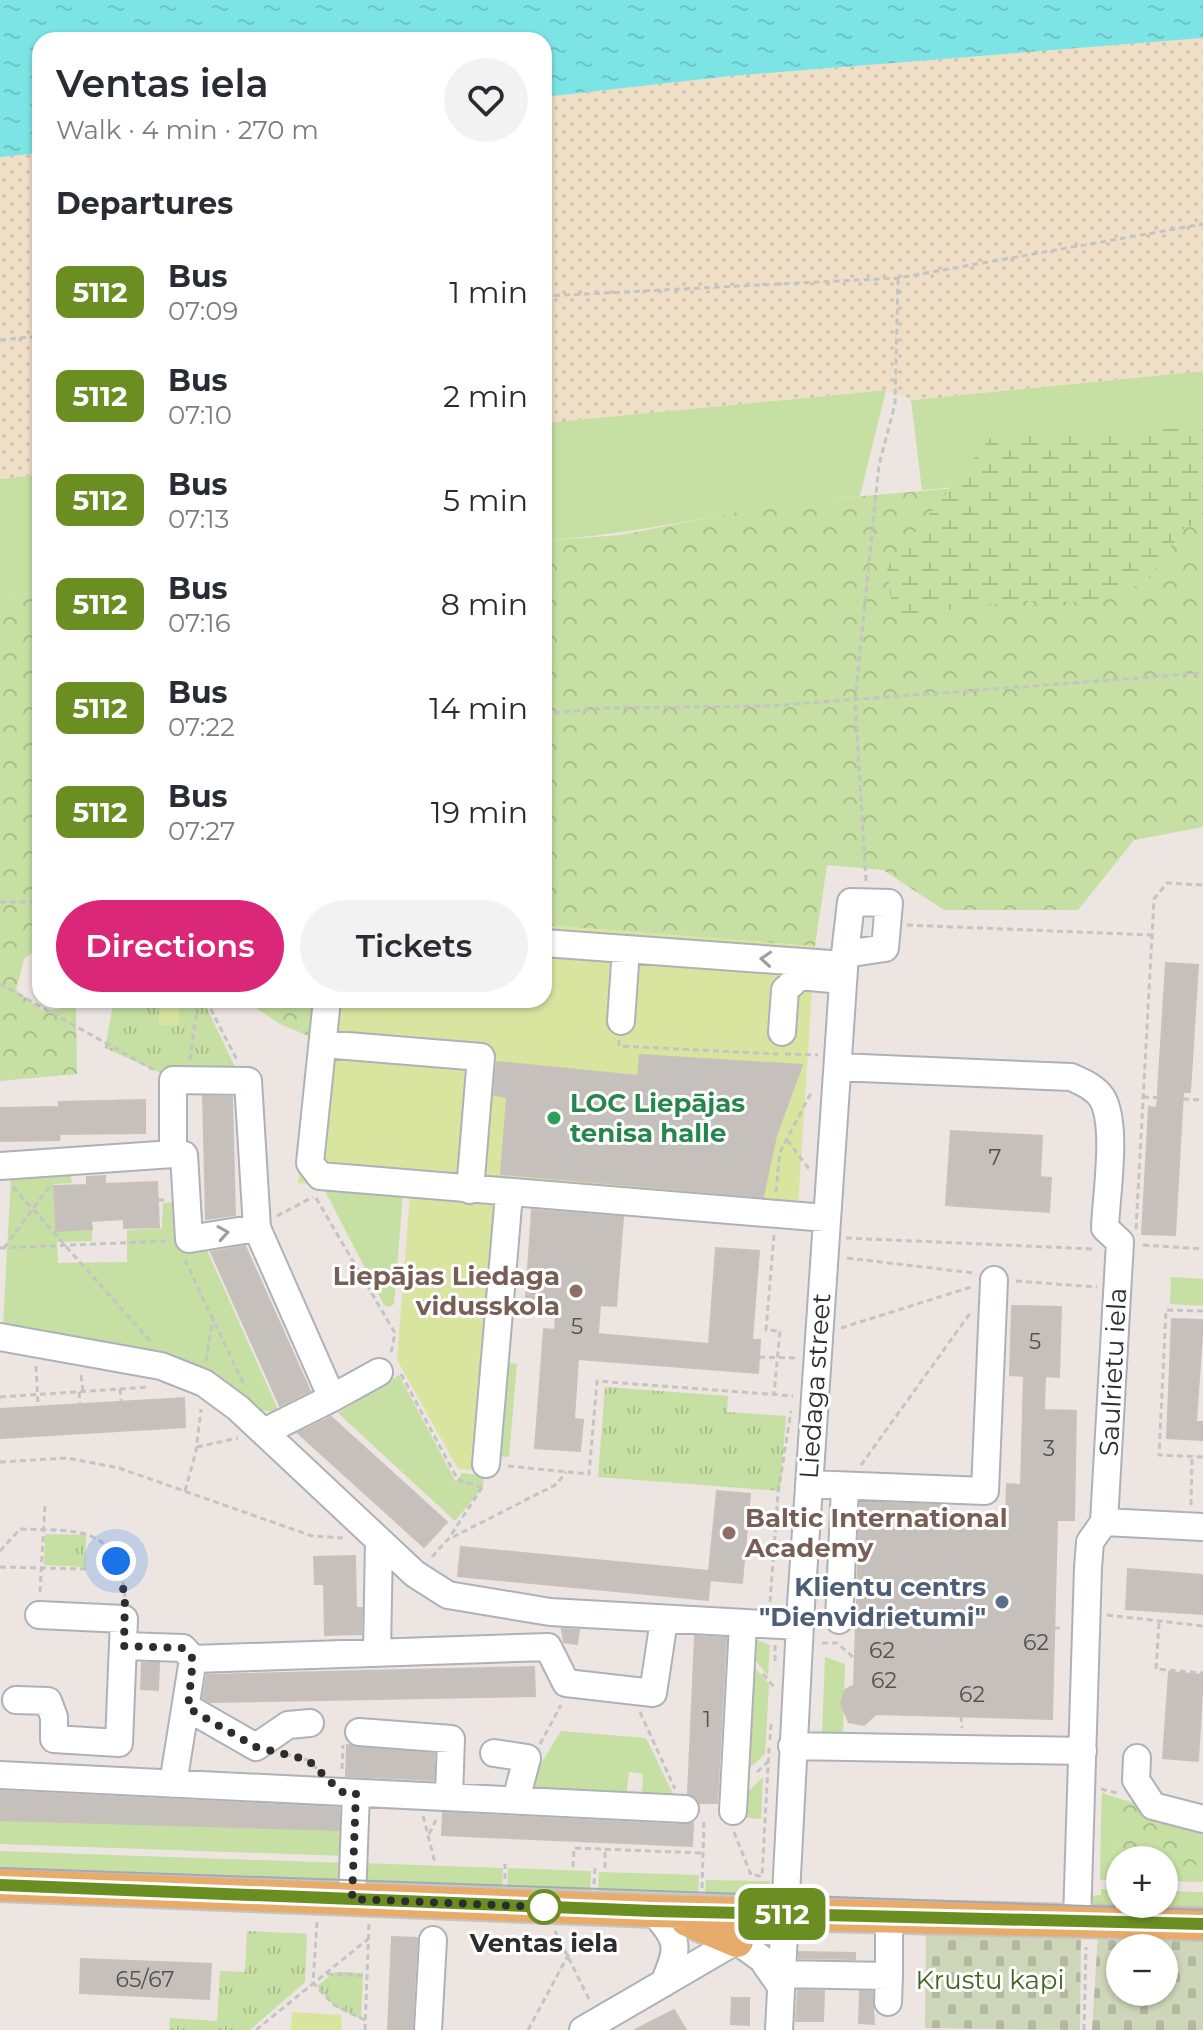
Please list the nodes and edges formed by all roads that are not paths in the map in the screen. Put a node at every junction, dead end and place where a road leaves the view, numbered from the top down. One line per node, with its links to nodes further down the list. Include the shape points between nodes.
1 (552, 944): 2 (street)
2 (626, 949): 3 (street, one-way to 2); 5 (street)
3 (844, 966): 3 (street, Liedaga street, via 885,948 889,903 851,902); 6 (street, via 800,976 785,990); 8 (street, Liedaga street)
4 (326, 1008): 7 (street)
5 (621, 1021)
6 (782, 1032)
7 (323, 1044): 11 (street, via 310,1163 320,1176); 11 (street, via 481,1057)
8 (828, 1061): 13 (street, Liedaga street); 24 (street, Saulrietu iela, via 1071,1077 1102,1098 1109,1127 1105,1228 1128,1243)
9 (173, 1154): 10 (street, via 68,1160); 14 (street, one-way to 14, via 184,1155 183,1240); 14 (street, via 180,1080 248,1081)
10 (4, 1174)
11 (470, 1190): 12 (street)
12 (509, 1194): 13 (street); 20 (street)
13 (826, 1218): 21 (street, Liedaga street)
14 (257, 1228): 18 (street)
15 (1006, 1280): 22 (street, via 985,1491)
16 (0, 1337): 19 (street, via 161,1366 204,1383)
17 (388, 1364): 18 (street)
18 (332, 1398): 19 (street)
19 (264, 1432): 25 (street)
20 (484, 1476)
21 (809, 1484): 22 (street); 31 (street, Liedaga street)
22 (845, 1486): 29 (street)
23 (1196, 1520): 24 (street)
24 (1104, 1522): 41 (street, Saulrietu iela, via 1090,1542)
25 (379, 1541): 26 (street, via 448,1595); 34 (street)
26 (550, 1612): 28 (street); 33 (street)
27 (39, 1615): 32 (street, via 124,1619)
28 (664, 1620): 30 (street); 33 (street, via 653,1693 566,1683)
29 (839, 1620)
30 (756, 1623): 31 (street); 50 (street)
31 (807, 1634): 40 (street, Liedaga street)
32 (124, 1646): 35 (street, via 183,1648); 36 (street, via 119,1743 54,1739 48,1701)
33 (548, 1647): 34 (street)
34 (377, 1652): 35 (street)
35 (193, 1659): 37 (street)
36 (16, 1700)
37 (188, 1708): 38 (street, via 256,1747 288,1725); 45 (street)
38 (310, 1723)
39 (359, 1732): 47 (street, via 451,1739)
40 (792, 1746): 41 (street); 55 (street, Liedaga street)
41 (1083, 1751): 58 (street, Saulrietu iela)
42 (494, 1753): 48 (street, via 527,1758)
43 (1137, 1758): 51 (street, via 1136,1780 1153,1806)
44 (0, 1775): 45 (street)
45 (173, 1784): 46 (street)
46 (349, 1792): 47 (street); 53 (street)
47 (449, 1797): 48 (street)
48 (516, 1800): 49 (street)
49 (694, 1809)
50 (733, 1809)
51 (1203, 1819)
52 (0, 1885): 53 (main road)
53 (360, 1911): 54 (main road)
54 (653, 1911): 55 (main road); 60 (main road); 62 (street, via 677,1948)
55 (782, 1914): 56 (main road); 60 (street); 61 (street, Liedaga street)
56 (889, 1915): 58 (main road); 61 (street, via 889,1989)
57 (1203, 1924): 58 (main road)
58 (1082, 1933)
59 (433, 1940): 63 (street)
60 (737, 1941): 61 (street); 62 (street)
61 (780, 1980): 65 (street, Liedaga street)
62 (664, 1983): 64 (street)
63 (428, 2030)
64 (583, 2030)
65 (779, 2030)

